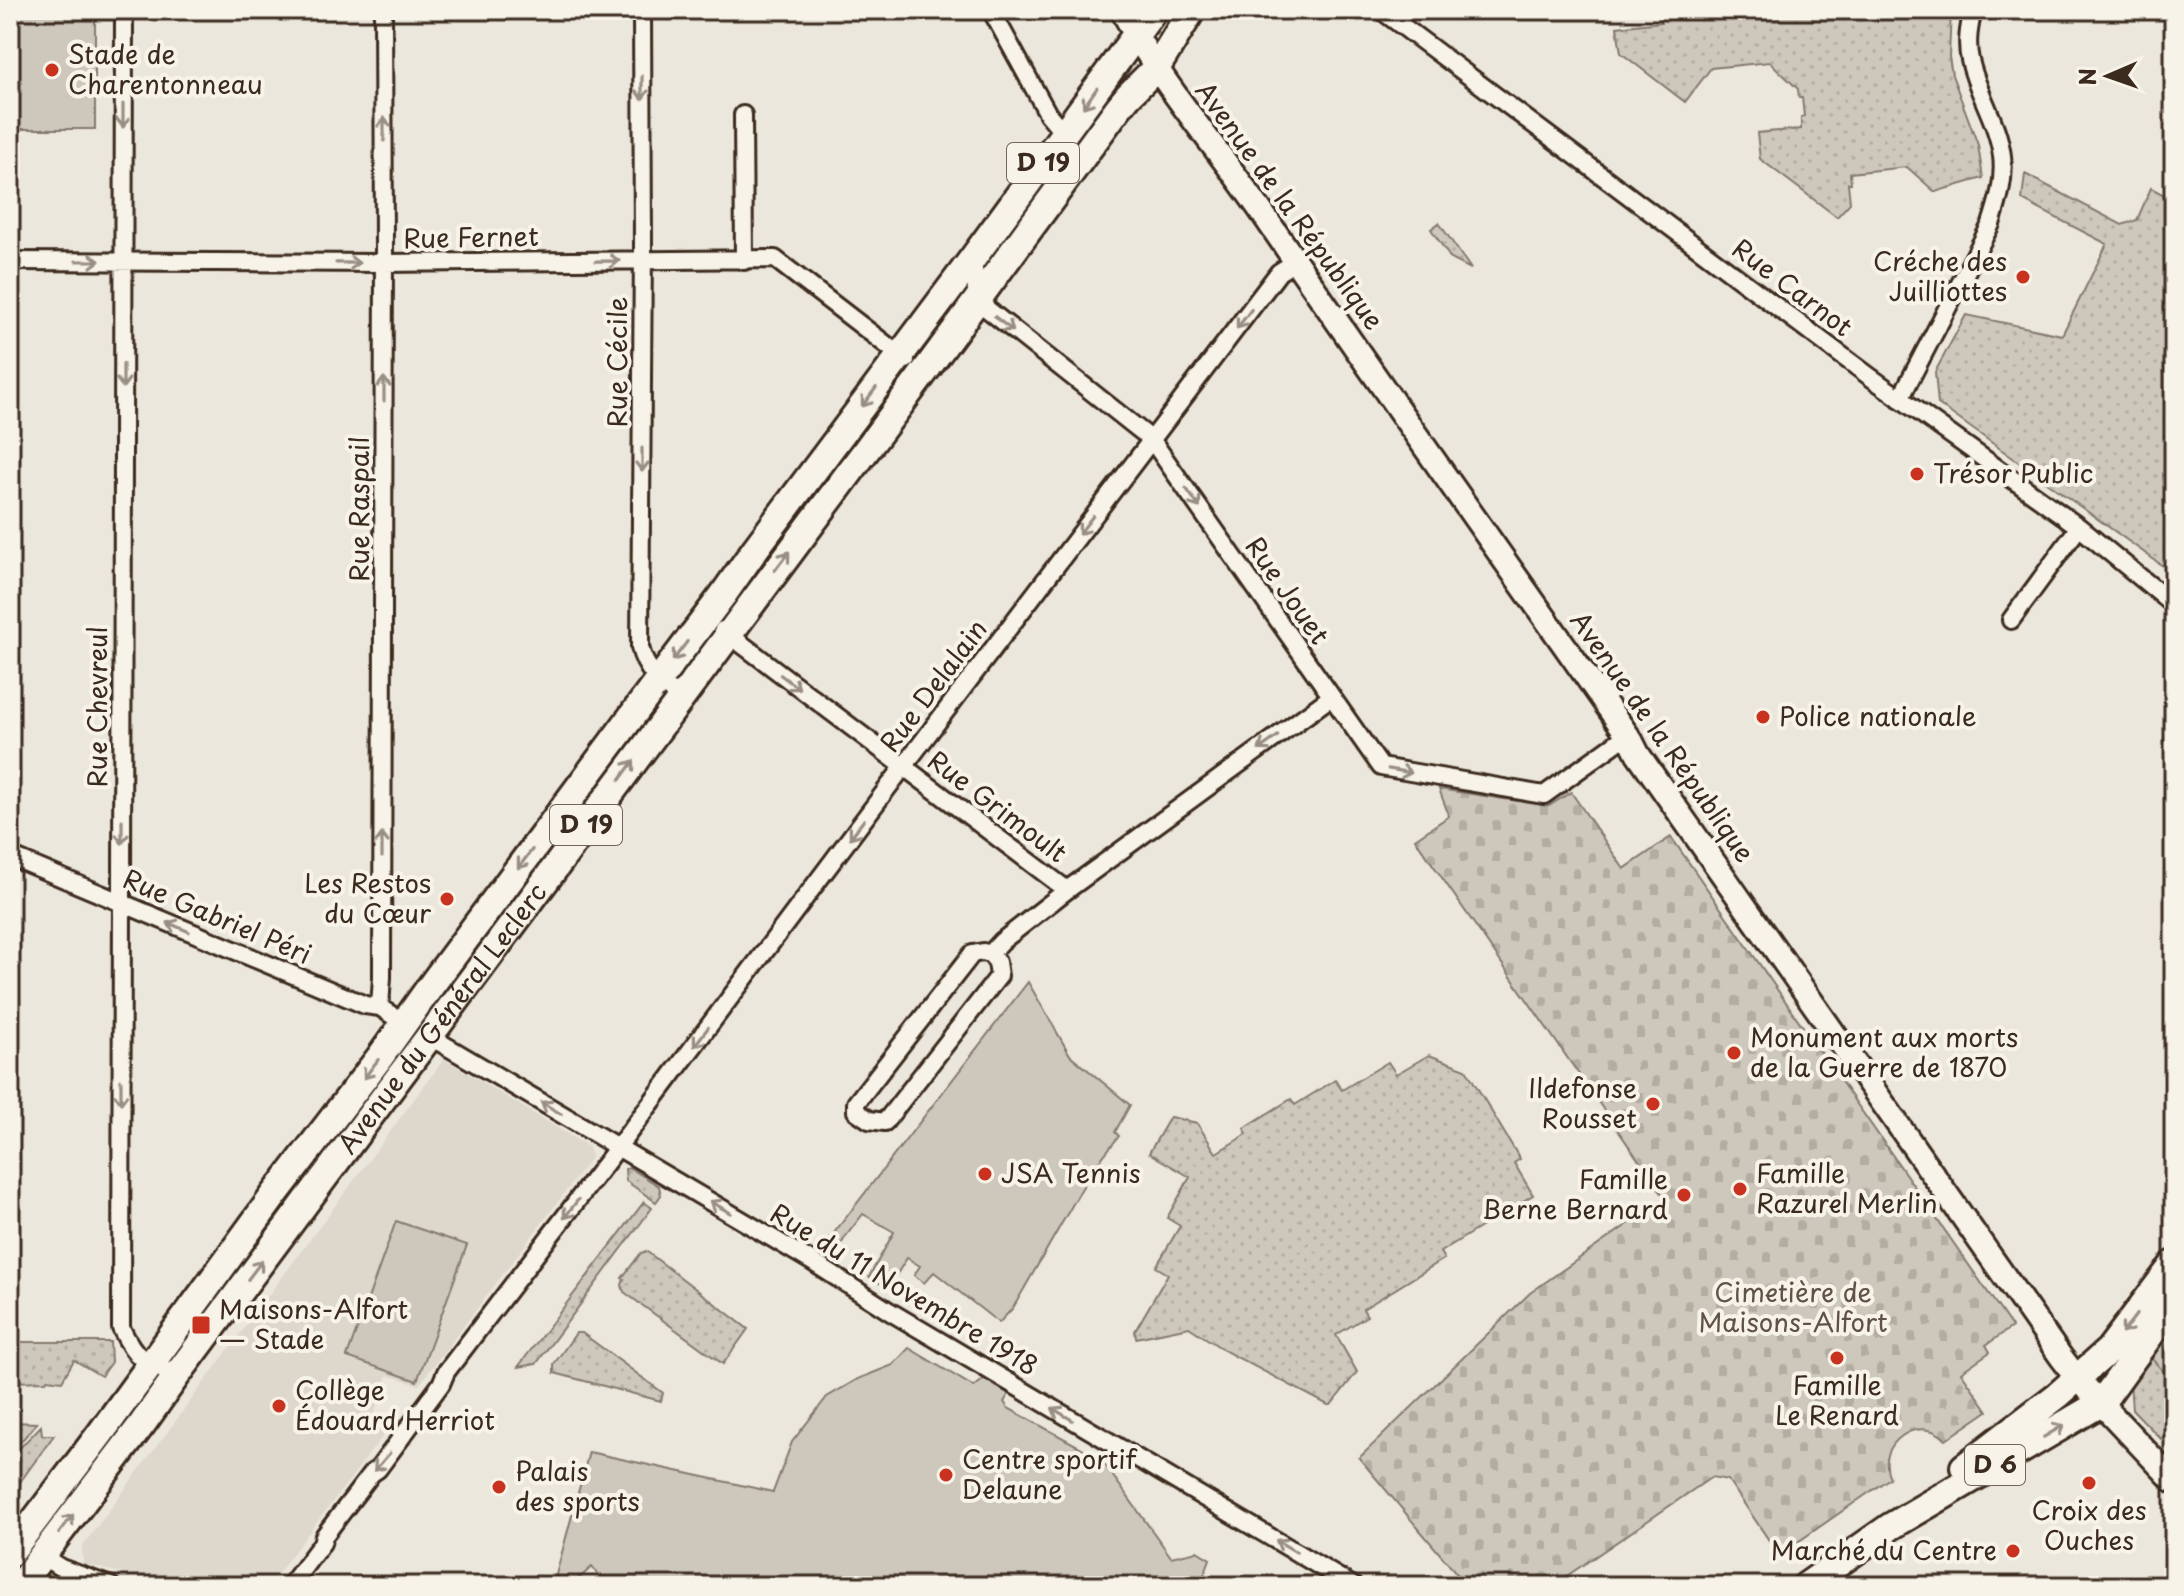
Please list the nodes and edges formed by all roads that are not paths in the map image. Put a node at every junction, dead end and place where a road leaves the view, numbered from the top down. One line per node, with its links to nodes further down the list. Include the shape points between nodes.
1 (124, 10): 17 (street, Rue Chevreul, one-way to 17)
2 (383, 10): 20 (street, Rue Raspail, one-way to 2)
3 (642, 10): 15 (street, Rue Cécile, one-way to 15)
4 (991, 10): 13 (street, via 1048,114)
5 (1122, 10): 10 (main road, Avenue de la République)
6 (1154, 10): 10 (main road, Avenue du Général Leclerc / D 19)
7 (1192, 10): 11 (main road, Avenue du Général Leclerc / D 19)
8 (1381, 10): 24 (street, Rue Carnot)
9 (1973, 10): 24 (street, via 1969,56 2002,157 2001,194 1991,224)
10 (1136, 35): 11 (main road, Avenue de la République); 13 (main road, Avenue du Général Leclerc / D 19, one-way to 13)
11 (1157, 67): 19 (main road, Avenue de la République); 21 (main road, Avenue du Général Leclerc / D 19, via 1128,96)
12 (743, 115): 18 (street)
13 (1065, 134): 14 (main road, Avenue du Général Leclerc / D 19)
14 (973, 258): 21 (street); 22 (main road, Avenue du Général Leclerc / D 19)
15 (643, 260): 18 (street, Rue Fernet); 20 (street, Rue Fernet, one-way to 15); 31 (street, Rue Cécile, one-way to 31, via 640,647)
16 (10, 261): 17 (street, Rue Fernet, one-way to 17)
17 (123, 261): 20 (street, Rue Fernet, one-way to 20); 38 (street, Rue Chevreul, one-way to 38)
18 (744, 261): 22 (street, Rue Fernet, via 775,259)
19 (1295, 262): 25 (street, Rue Delalain, one-way to 25, via 1279,272); 34 (main road, Avenue de la République)
20 (384, 263): 40 (street, Rue Raspail, one-way to 20)
21 (977, 301): 23 (main road, Avenue du Général Leclerc / D 19); 25 (street, Rue Jouet, one-way to 25)
22 (900, 355): 23 (street); 28 (main road, Avenue du Général Leclerc / D 19, one-way to 28)
23 (923, 374): 30 (main road, Avenue du Général Leclerc / D 19, one-way to 23)
24 (1900, 399): 26 (street, Rue Carnot)
25 (1151, 439): 32 (street, Rue Jouet, one-way to 32); 35 (street, Rue Delalain, one-way to 35)
26 (2079, 527): 27 (street, Rue Carnot); 29 (street)
27 (2174, 605)
28 (706, 617): 30 (street, Rue Grimoult); 31 (main road, Avenue du Général Leclerc / D 19, one-way to 31)
29 (2011, 620)
30 (728, 634): 33 (main road, Avenue du Général Leclerc / D 19); 35 (street, Rue Grimoult, one-way to 35)
31 (658, 681): 33 (street, Rue Cécile); 41 (main road, Avenue du Général Leclerc / D 19, one-way to 41)
32 (1331, 697): 34 (street, Rue Jouet, one-way to 34, via 1381,767 1544,795 1619,741); 37 (street, Rue Grimoult, one-way to 37)
33 (680, 698): 42 (main road, Avenue du Général Leclerc / D 19, one-way to 33)
34 (1631, 740): 48 (main road, Avenue de la République)
35 (904, 766): 37 (street, Rue Grimoult); 43 (street, Rue Delalain, one-way to 43)
36 (10, 856): 38 (street, Rue Gabriel Péri)
37 (1067, 890): 39 (street, Rue Grimoult)
38 (121, 904): 40 (street, Rue Gabriel Péri, one-way to 38); 46 (street, Rue Chevreul, one-way to 46, via 121,1328 130,1347)
39 (990, 954): 39 (street, Rue Grimoult, via 972,954 856,1103 856,1111 885,1122 999,976)
40 (380, 1007): 41 (street, Rue Gabriel Péri)
41 (403, 1023): 42 (main road); 46 (main road, Avenue du Général Leclerc / D 19, one-way to 46)
42 (429, 1036): 43 (street, Rue du 11 Novembre 1918, one-way to 42); 47 (main road, Avenue du Général Leclerc / D 19, one-way to 42)
43 (618, 1147): 56 (street, Rue Delalain, one-way to 56); 57 (street, Rue du 11 Novembre 1918, one-way to 43)
44 (2174, 1264): 48 (main road, D 6, one-way to 48, via 2109,1350)
45 (2174, 1302): 49 (main road, D 6)
46 (149, 1365): 47 (street); 52 (main road, Avenue du Général Leclerc / D 19)
47 (177, 1375): 53 (main road, Avenue du Général Leclerc / D 19, one-way to 47)
48 (2078, 1379): 49 (main road, Avenue de la République); 51 (main road, D 6)
49 (2101, 1403): 50 (main road, Avenue de la République); 51 (main road, D 6, one-way to 49)
50 (2174, 1481)
51 (1890, 1527): 58 (main road, D 6)
52 (18, 1543): 53 (main road)
53 (42, 1556): 54 (main road, Avenue du Général Leclerc / D 19); 55 (street)
54 (19, 1586)
55 (111, 1586)
56 (290, 1586)
57 (1353, 1586)
58 (1806, 1586)

